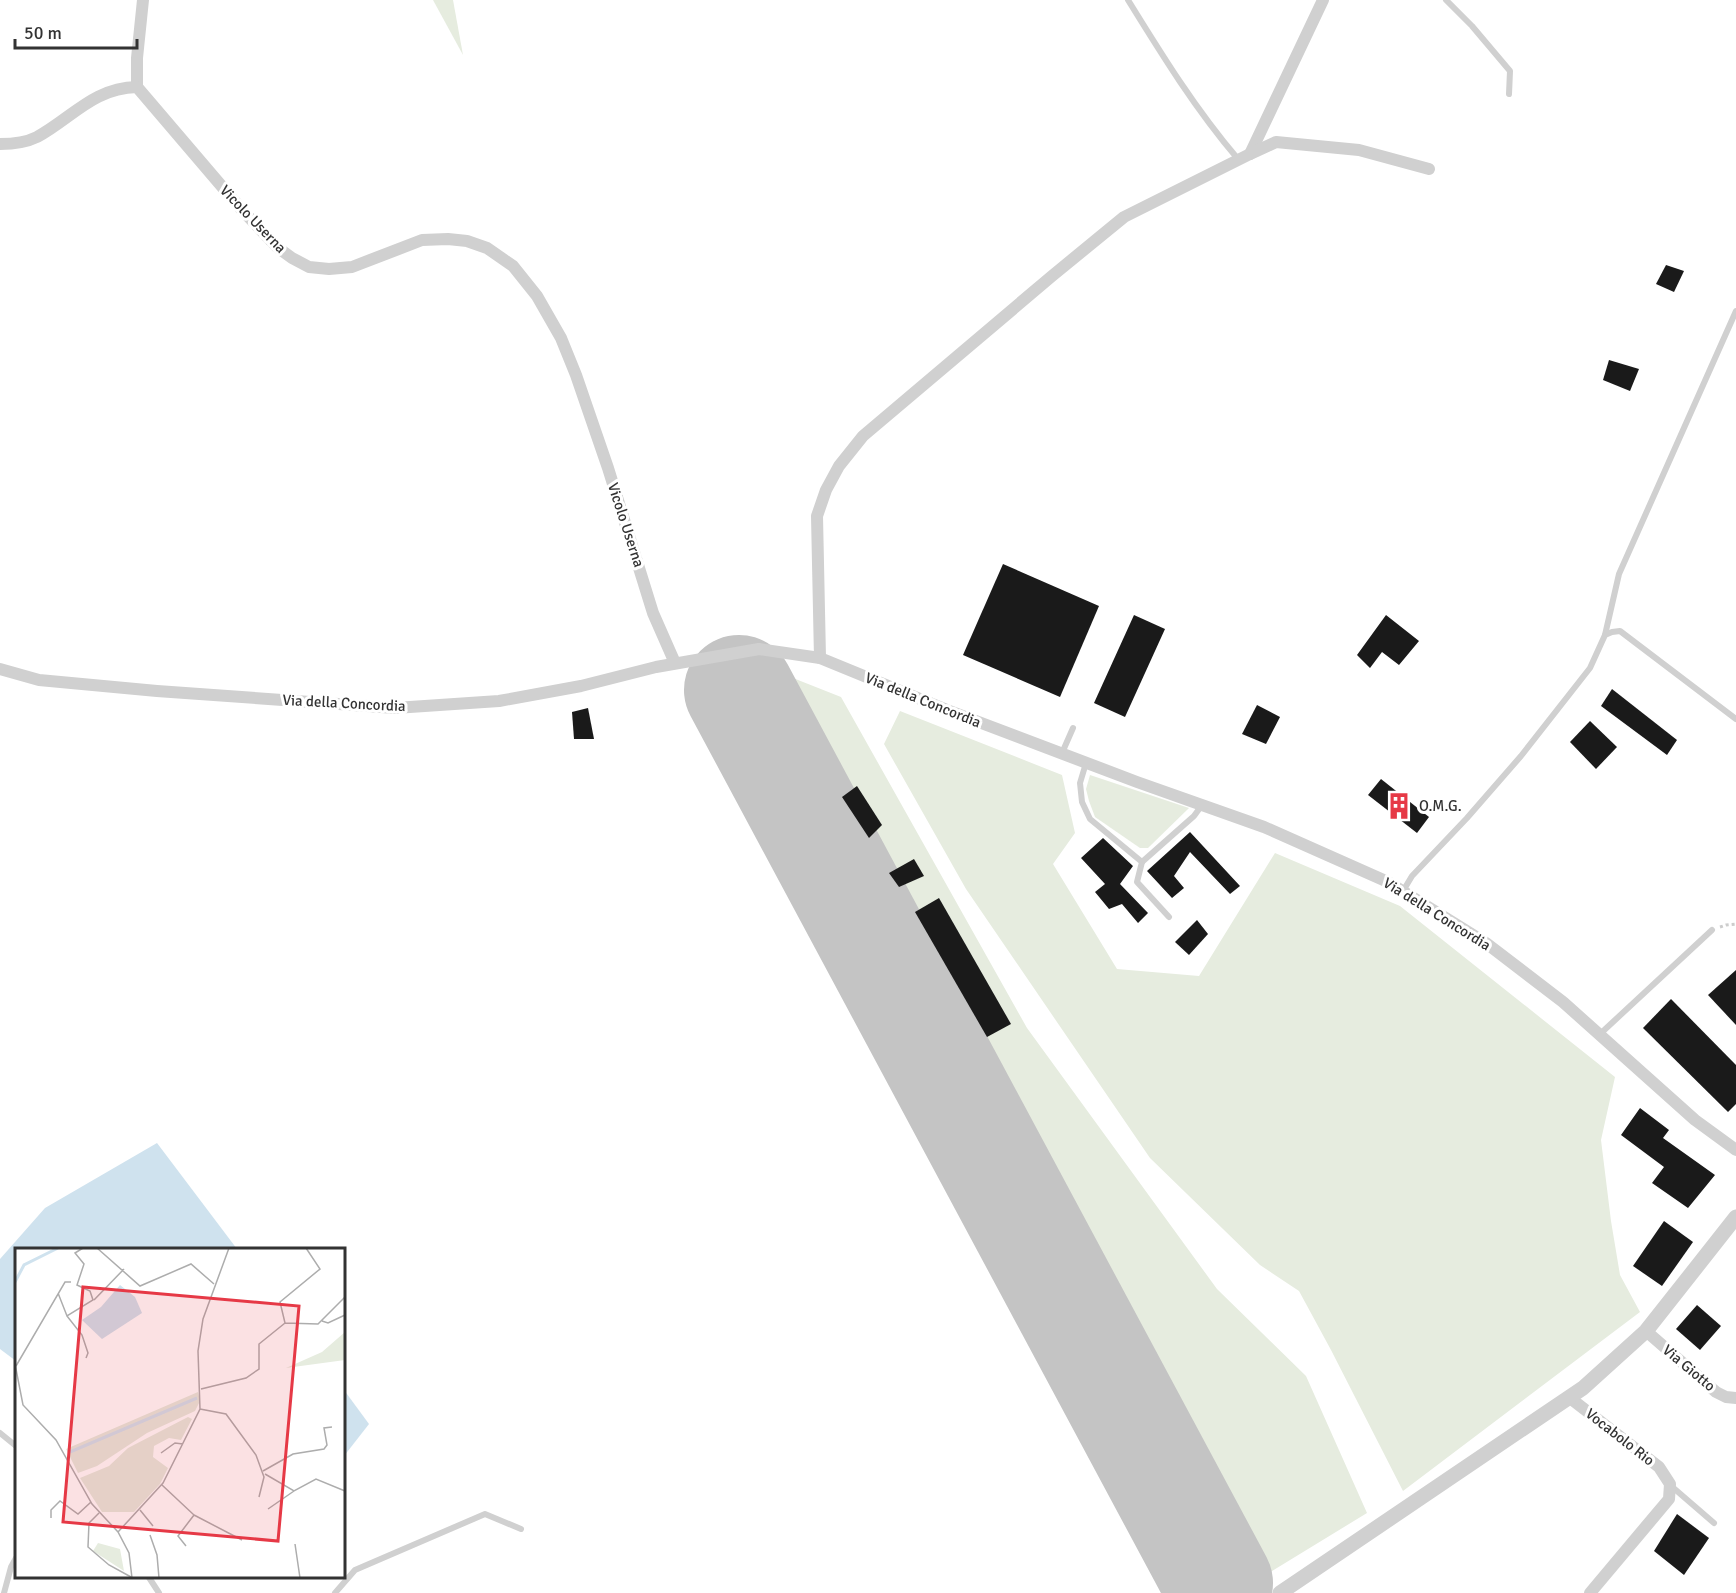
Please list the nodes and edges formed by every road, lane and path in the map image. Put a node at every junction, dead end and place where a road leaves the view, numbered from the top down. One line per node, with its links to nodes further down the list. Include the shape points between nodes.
1 (143, 0): 5 (street)
2 (1128, 0): 8 (lane, via 1220,138)
3 (1323, 0): 8 (street)
4 (1446, 0): 6 (lane, via 1510,72)
5 (136, 87): 7 (street, via 98,96 36,137 21,143); 13 (street, Vicolo Userna, via 277,247 309,267 352,267 422,240 448,239 487,248 513,266 537,296 561,338 608,468 653,613)
6 (1509, 94)
7 (0, 144)
8 (1244, 157): 9 (street, via 1276,142 1359,150); 12 (street, via 1124,218 863,436 838,466 817,516)
9 (1429, 170)
10 (1736, 310): 11 (lane, via 1619,574)
11 (1605, 635): 15 (lane, via 1620,631); 21 (lane, via 1590,668 1521,756 1412,876)
12 (820, 658): 13 (street, Via della Concordia, via 759,649); 17 (street, Via della Concordia)
13 (675, 663): 14 (street, Via della Concordia, via 499,701 395,708 157,692 39,680)
14 (0, 669)
15 (1736, 719)
16 (1073, 728): 17 (lane)
17 (1062, 753): 18 (street, Via della Concordia)
18 (1086, 763): 19 (street, Via della Concordia); 20 (lane, via 1080,783 1082,802 1090,819)
19 (1202, 805): 20 (lane); 21 (street, Via della Concordia, via 1263,827)
20 (1142, 862): 22 (lane, via 1137,882)
21 (1403, 891): 24 (street, Via della Concordia, via 1486,943)
22 (1169, 917)
23 (1712, 930): 24 (lane)
24 (1600, 1034): 25 (street, Via della Concordia, via 1695,1120)
25 (1736, 1150)
26 (1736, 1217): 27 (street)
27 (1646, 1331): 28 (street); 29 (street, Via Giotto, via 1716,1392)
28 (1570, 1398): 32 (street, Vocabolo Rio, via 1659,1467); 40 (street)
29 (1736, 1398)
30 (0, 1433): 31 (lane)
31 (15, 1445)
32 (1670, 1484): 33 (lane); 41 (street, via 1669,1499)
33 (1714, 1523)
34 (521, 1529): 39 (lane, via 485,1514 355,1570)
35 (15, 1560): 37 (lane)
36 (149, 1578): 38 (lane)
37 (4, 1593)
38 (159, 1593)
39 (335, 1593)
40 (1280, 1593)
41 (1590, 1593)

